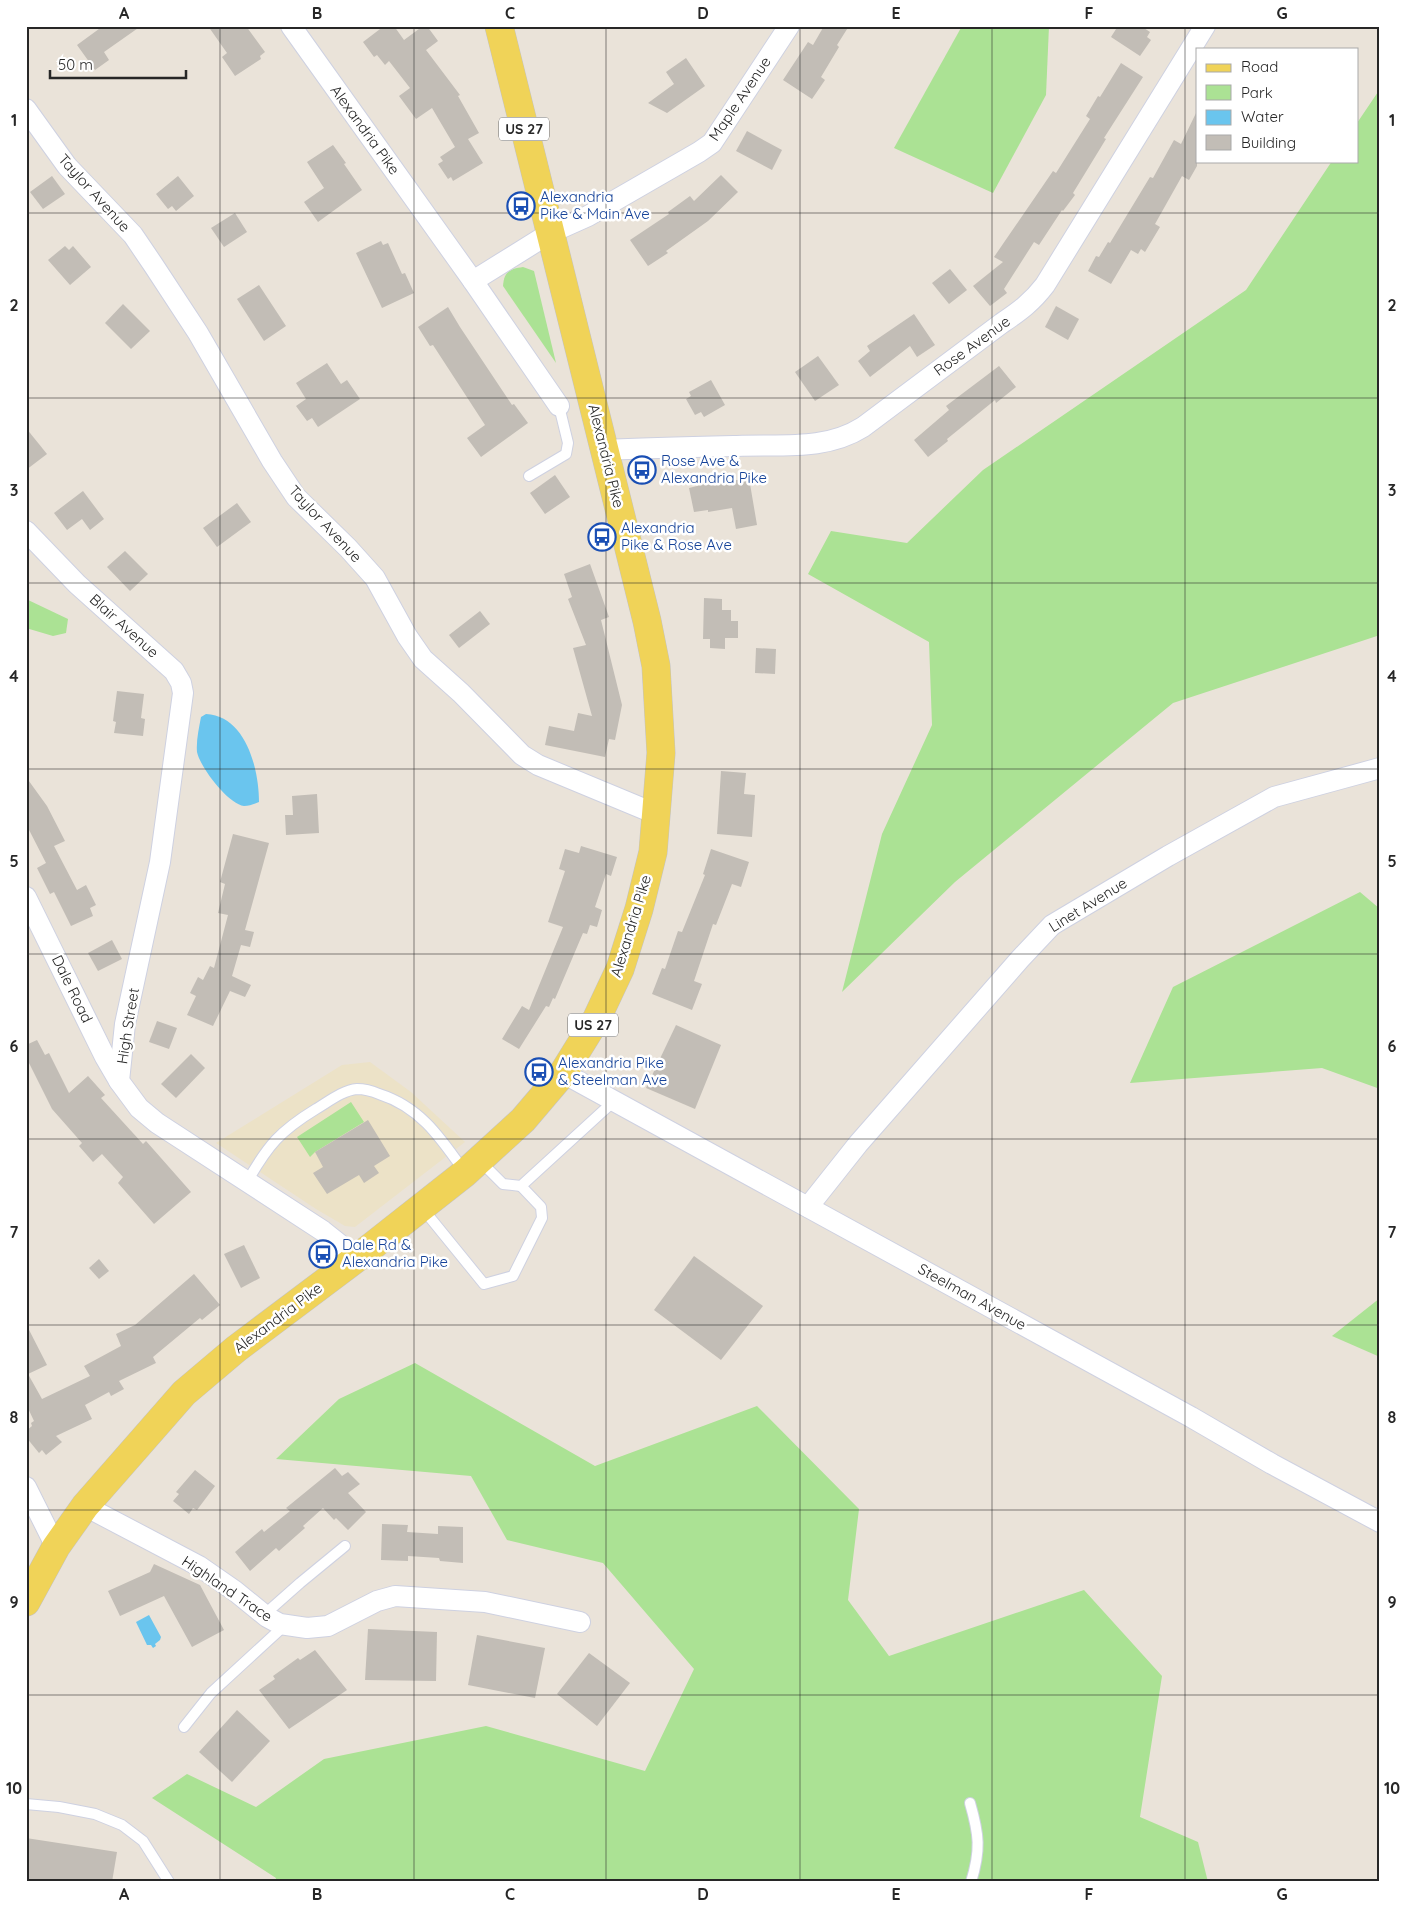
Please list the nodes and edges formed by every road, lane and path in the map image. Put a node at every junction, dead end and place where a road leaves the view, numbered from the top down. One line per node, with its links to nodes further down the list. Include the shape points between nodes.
1 (291, 26): 7 (street, Alexandria Pike)
2 (499, 26): 6 (main road, Alexandria Pike / US 27)
3 (789, 26): 6 (street, Maple Avenue, via 712,143 588,216)
4 (1204, 26): 9 (street, Rose Avenue, via 1034,298 863,427 849,436 827,442 791,446)
5 (26, 109): 14 (street, Taylor Avenue, via 66,166 133,235 198,333 296,497 375,578 423,659 522,755 538,765)
6 (550, 233): 7 (street, Maple Avenue); 9 (main road, Alexandria Pike / US 27)
7 (473, 281): 8 (street, Alexandria Pike)
8 (559, 406): 10 (lane, via 568,443 566,454)
9 (604, 450): 14 (main road, Alexandria Pike / US 27, via 656,666 662,753)
10 (530, 476)
11 (26, 531): 12 (street, Blair Avenue, via 77,584 174,671 183,693)
12 (177, 737): 17 (street, High Street, via 160,862 125,1024)
13 (1380, 768): 23 (street, Linet Avenue, via 1274,797 1052,925 865,1137)
14 (656, 814): 16 (main road, Alexandria Pike / US 27, via 653,852 620,969 597,1018)
15 (26, 897): 17 (street, Dale Road, via 104,1057)
16 (562, 1073): 18 (street, Steelman Avenue); 19 (main road, Alexandria Pike / US 27, via 523,1120)
17 (119, 1081): 20 (street, High Street, via 140,1108 157,1123)
18 (614, 1101): 21 (lane); 23 (street, Steelman Avenue)
19 (472, 1166): 20 (lane, via 418,1113 392,1098 356,1089 343,1093 288,1127 266,1149); 21 (lane, via 503,1184); 22 (main road, Alexandria Pike / US 27)
20 (247, 1182): 24 (street, High Street, via 323,1230)
21 (521, 1186): 22 (lane, via 541,1207 542,1218 514,1276 484,1284)
22 (421, 1206): 24 (main road, Alexandria Pike / US 27)
23 (808, 1207): 27 (street, Steelman Avenue)
24 (357, 1258): 26 (main road, Alexandria Pike / US 27, via 236,1349 184,1393)
25 (26, 1487): 29 (street)
26 (85, 1506): 29 (main road, Alexandria Pike / US 27); 31 (street, Highland Trace, via 199,1566)
27 (1380, 1522)
28 (345, 1546): 31 (lane)
29 (56, 1547): 30 (main road, Alexandria Pike / US 27)
30 (26, 1602)
31 (265, 1614): 33 (street, Highland Trace)
32 (580, 1622): 33 (street, Highland Trace, via 485,1602 395,1596 328,1626)
33 (285, 1625): 34 (lane, via 211,1694)
34 (184, 1727)
35 (970, 1803): 38 (lane, via 978,1831 977,1863)
36 (26, 1804): 37 (lane, via 95,1814 122,1826 144,1841)
37 (169, 1882)
38 (971, 1882)

